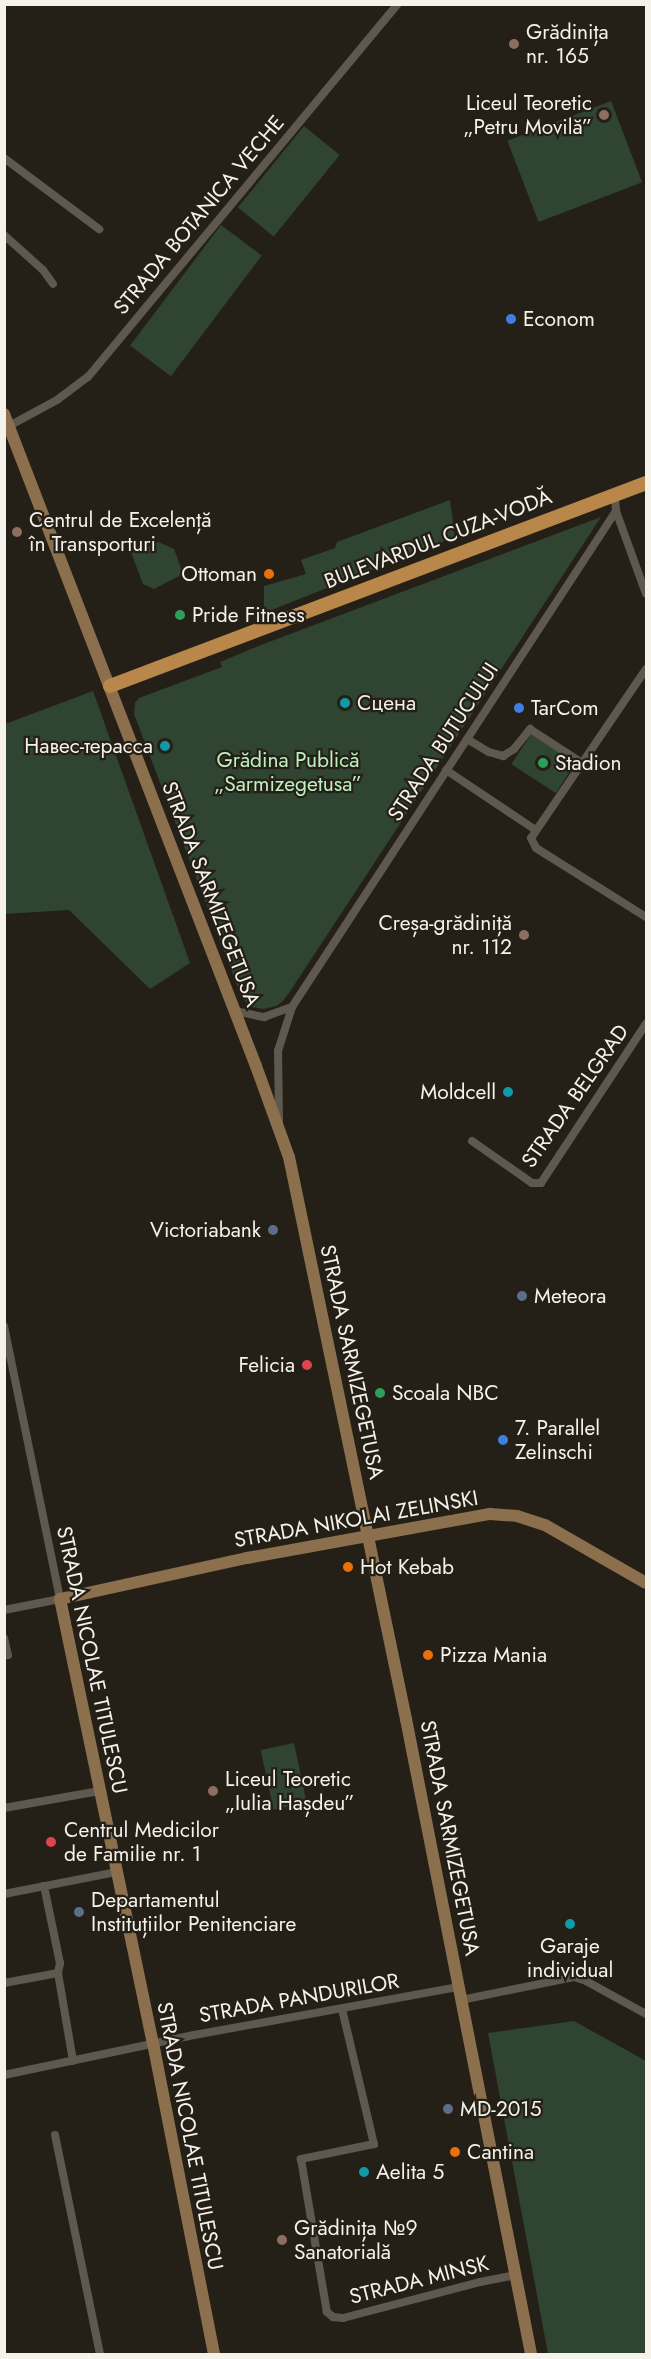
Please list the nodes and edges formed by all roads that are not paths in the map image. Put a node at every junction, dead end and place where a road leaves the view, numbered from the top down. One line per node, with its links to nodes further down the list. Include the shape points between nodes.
1 (398, 4): 7 (street, STRADA BOTANICA VECHE, via 88,377)
2 (4, 158): 3 (street)
3 (99, 229)
4 (4, 235): 5 (street)
5 (53, 284)
6 (4, 414): 7 (main road, STRADA SARMIZEGETUSA)
7 (9, 426): 13 (main road, STRADA SARMIZEGETUSA)
8 (646, 483): 9 (main road, BULEVARDUL CUZA-VODĂ)
9 (615, 495): 10 (street); 13 (main road, BULEVARDUL CUZA-VODĂ)
10 (616, 511): 11 (street); 14 (street, STRADA BUTUCULUI)
11 (646, 594)
12 (646, 669): 15 (street)
13 (110, 686): 20 (main road, STRADA SARMIZEGETUSA)
14 (467, 739): 15 (street, via 489,753 503,756 530,729); 16 (street, STRADA BUTUCULUI)
15 (582, 763): 17 (street)
16 (446, 770): 17 (street); 19 (street, STRADA BUTUCULUI)
17 (534, 829): 18 (street, via 531,841 536,848)
18 (646, 917)
19 (292, 1007): 20 (street, via 264,1017); 22 (street, STRADA BUTUCULUI, via 278,1051)
20 (235, 1011): 22 (main road, STRADA SARMIZEGETUSA)
21 (646, 1024): 23 (street, STRADA BELGRAD, via 541,1184 532,1183)
22 (279, 1126): 25 (main road, STRADA SARMIZEGETUSA, via 291,1167)
23 (472, 1141)
24 (4, 1326): 27 (street, STRADA NICOLAE TITULESCU)
25 (368, 1537): 26 (main road, STRADA NIKOLAI ZELINSKI, via 490,1514 517,1516 545,1525); 27 (main road, STRADA NIKOLAI ZELINSKI, via 247,1558); 38 (main road, STRADA SARMIZEGETUSA)
26 (646, 1582)
27 (60, 1599): 28 (street); 31 (main road, STRADA NICOLAE TITULESCU)
28 (4, 1610)
29 (4, 1638): 30 (street)
30 (6, 1656)
31 (99, 1791): 32 (street); 33 (main road, STRADA NICOLAE TITULESCU)
32 (4, 1808)
33 (116, 1872): 34 (street); 42 (main road, STRADA NICOLAE TITULESCU)
34 (44, 1886): 35 (street); 36 (street, via 60,1963)
35 (4, 1894)
36 (58, 1973): 37 (street); 43 (street)
37 (4, 1983)
38 (459, 1987): 39 (main road, STRADA SARMIZEGETUSA); 40 (street, STRADA PANDURILOR)
39 (461, 2000): 41 (street, via 574,1977); 46 (main road, STRADA SARMIZEGETUSA)
40 (342, 2008): 42 (street, STRADA PANDURILOR); 46 (street, STRADA MINSK, via 374,2144 301,2159 327,2312 343,2318)
41 (646, 2014)
42 (153, 2044): 43 (street, STRADA PANDURILOR); 48 (main road, STRADA NICOLAE TITULESCU)
43 (73, 2061): 44 (street, STRADA PANDURILOR)
44 (4, 2075)
45 (55, 2135): 47 (street)
46 (515, 2275): 49 (main road, STRADA SARMIZEGETUSA)
47 (100, 2355)
48 (214, 2355)
49 (531, 2355)

